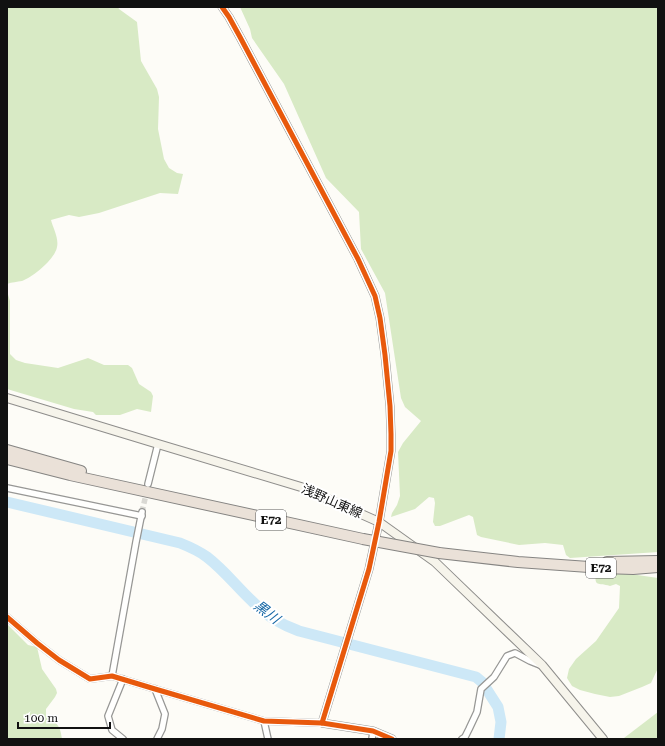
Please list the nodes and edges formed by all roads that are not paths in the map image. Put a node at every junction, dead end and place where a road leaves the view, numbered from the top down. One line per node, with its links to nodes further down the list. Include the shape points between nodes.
1 (222, 7): 9 (street, via 375,296 385,355 392,434)
2 (7, 398): 3 (main road, 浅野山東線)
3 (158, 444): 6 (street); 9 (main road, 浅野山東線, via 301,487)
4 (7, 450): 8 (highway, E72)
5 (7, 459): 8 (highway, E72)
6 (148, 484)
7 (7, 488): 15 (street, via 142,514)
8 (179, 498): 11 (highway, E72, bridge, via 438,553)
9 (379, 522): 14 (main road, 浅野山東線, via 435,562); 19 (street, via 369,569)
10 (658, 561): 11 (highway, E72)
11 (544, 563): 12 (highway, E72, via 603,568)
12 (658, 567)
13 (7, 617): 15 (street, via 59,660 90,679)
14 (542, 665): 26 (street, via 515,653 507,656 494,677 481,689 477,712); 27 (main road, 浅野山東線)
15 (112, 676): 16 (street)
16 (123, 679): 17 (street); 21 (street, via 108,716 112,730)
17 (155, 689): 18 (street); 22 (street, via 165,714)
18 (264, 721): 19 (street); 23 (street)
19 (322, 723): 20 (street)
20 (373, 731): 24 (street); 25 (street)
21 (123, 739)
22 (157, 739)
23 (268, 739)
24 (372, 739)
25 (392, 739)
26 (462, 739)
27 (603, 739)

